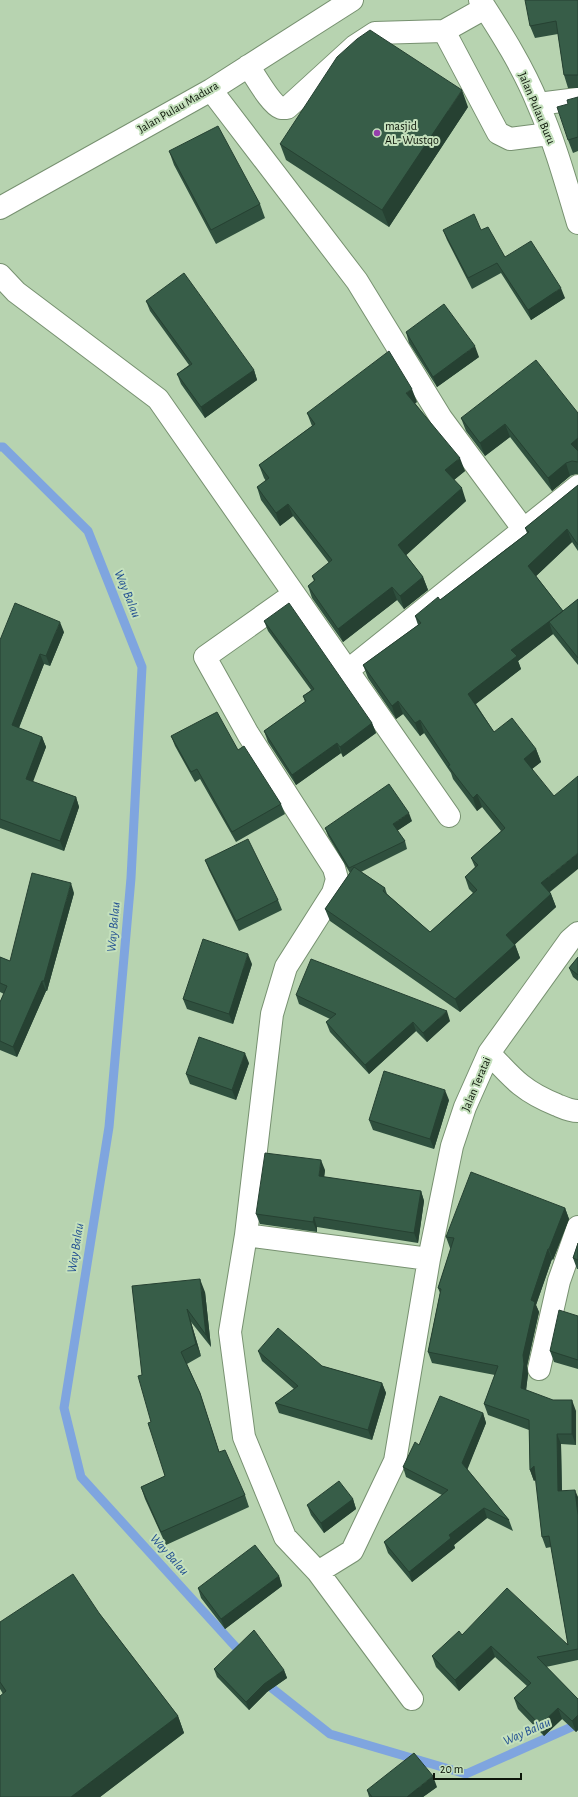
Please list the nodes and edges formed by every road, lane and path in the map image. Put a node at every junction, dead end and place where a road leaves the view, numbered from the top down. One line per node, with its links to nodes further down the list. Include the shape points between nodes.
1 (352, 0): 4 (street, Jalan Pulau Madura)
2 (483, 4): 3 (street); 7 (street, Jalan Pulau Buru, via 511,49)
3 (444, 31): 4 (street, via 375,33 349,51 287,108 280,108 276,104); 8 (street, via 498,134 510,139)
4 (248, 66): 5 (street, Jalan Pulau Madura)
5 (211, 90): 9 (street, Jalan Pulau Madura); 13 (street, via 357,281 441,418)
6 (578, 99): 7 (street)
7 (538, 104): 8 (street, Jalan Pulau Buru)
8 (549, 134): 10 (street, Jalan Pulau Buru)
9 (0, 208)
10 (578, 223)
11 (0, 275): 14 (street, via 16,292 158,400)
12 (578, 486): 13 (street)
13 (524, 530): 15 (street)
14 (294, 594): 15 (street); 21 (street, via 205,657 248,734 334,868 337,879 333,893 286,967 272,1014)
15 (347, 671): 16 (street)
16 (449, 816)
17 (578, 933): 18 (street, Jalan Teratai, via 570,940)
18 (489, 1053): 19 (street, via 517,1084 539,1098); 22 (street, Jalan Teratai, via 465,1107 452,1146)
19 (578, 1111)
20 (578, 1227): 23 (street, via 559,1281)
21 (246, 1235): 22 (street); 24 (street, via 230,1332 244,1437 285,1537)
22 (429, 1260): 24 (street, Jalan Teratai, via 395,1461 352,1551)
23 (539, 1369)
24 (318, 1572): 25 (street)
25 (412, 1699)

